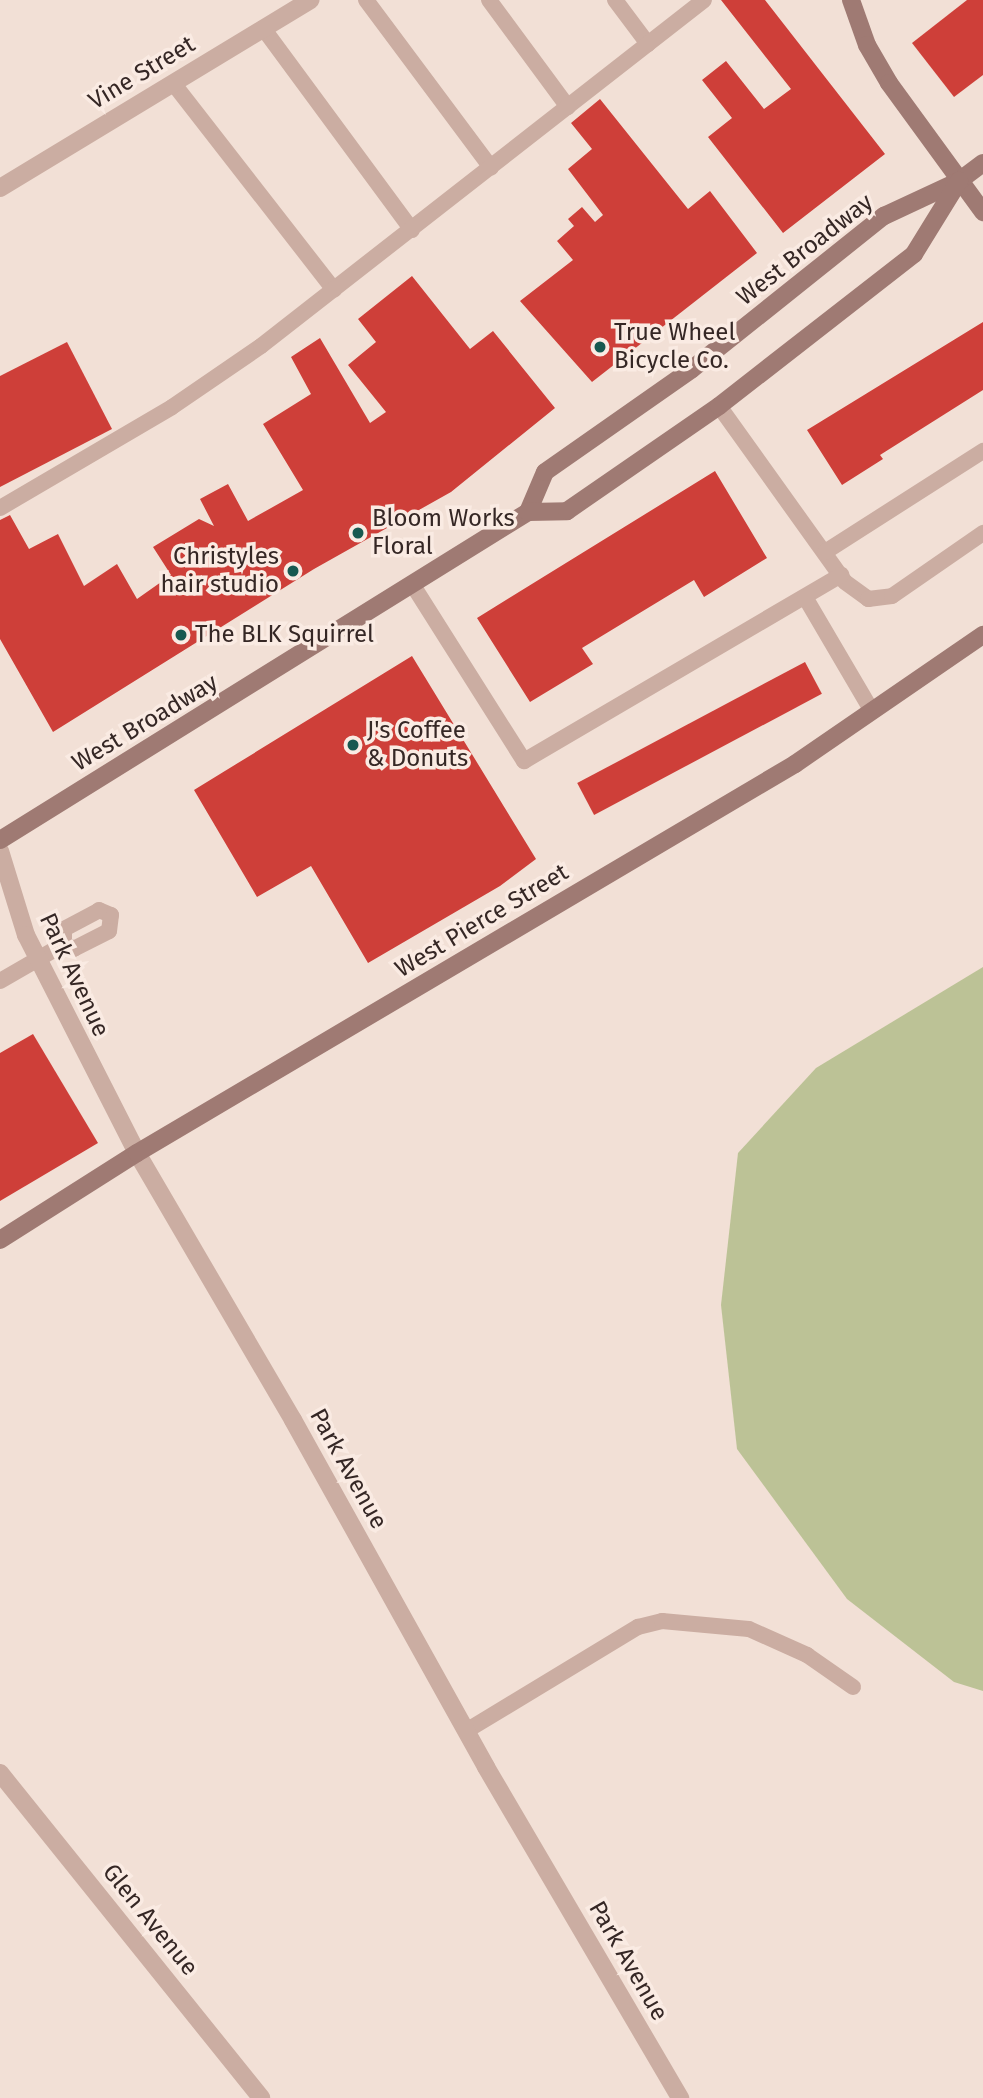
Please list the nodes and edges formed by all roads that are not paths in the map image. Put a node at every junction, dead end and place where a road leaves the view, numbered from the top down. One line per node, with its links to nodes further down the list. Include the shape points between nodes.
1 (310, 0): 7 (street, Vine Street)
2 (366, 0): 12 (lane)
3 (489, 0): 10 (lane)
4 (615, 0): 8 (lane)
5 (851, 0): 13 (main road, via 874,57)
6 (702, 1): 8 (lane)
7 (263, 28): 9 (street, Vine Street); 16 (lane)
8 (648, 44): 10 (lane)
9 (173, 83): 14 (street, Vine Street); 17 (lane)
10 (568, 107): 12 (lane)
11 (983, 163): 13 (main road)
12 (491, 168): 16 (lane)
13 (959, 181): 15 (main road); 18 (main road, via 914,254); 21 (main road, West Broadway, via 884,216 692,369 545,472)
14 (0, 188)
15 (983, 212)
16 (412, 230): 17 (lane)
17 (334, 290): 20 (lane, via 172,407)
18 (719, 405): 21 (main road, via 567,512); 23 (lane)
19 (983, 451): 23 (lane)
20 (0, 508)
21 (528, 513): 25 (main road, West Broadway)
22 (983, 533): 24 (lane, via 892,596 868,599)
23 (825, 552): 24 (lane)
24 (841, 575): 26 (lane)
25 (414, 587): 26 (lane, via 524,761); 29 (main road, West Broadway)
26 (805, 597): 28 (lane)
27 (983, 635): 28 (main road, West Pierce Street)
28 (872, 711): 34 (main road, West Pierce Street, via 795,764)
29 (0, 840)
30 (0, 851): 32 (street, Park Avenue)
31 (64, 944): 32 (lane)
32 (37, 958): 33 (lane); 34 (street, Park Avenue)
33 (0, 981)
34 (137, 1153): 35 (main road, West Pierce Street); 37 (street, Park Avenue)
35 (0, 1240)
36 (853, 1687): 37 (lane, via 807,1655 749,1629 662,1620 638,1627)
37 (466, 1731): 40 (street, Park Avenue)
38 (0, 1773): 39 (street, Glen Avenue)
39 (261, 2098)
40 (680, 2098)

